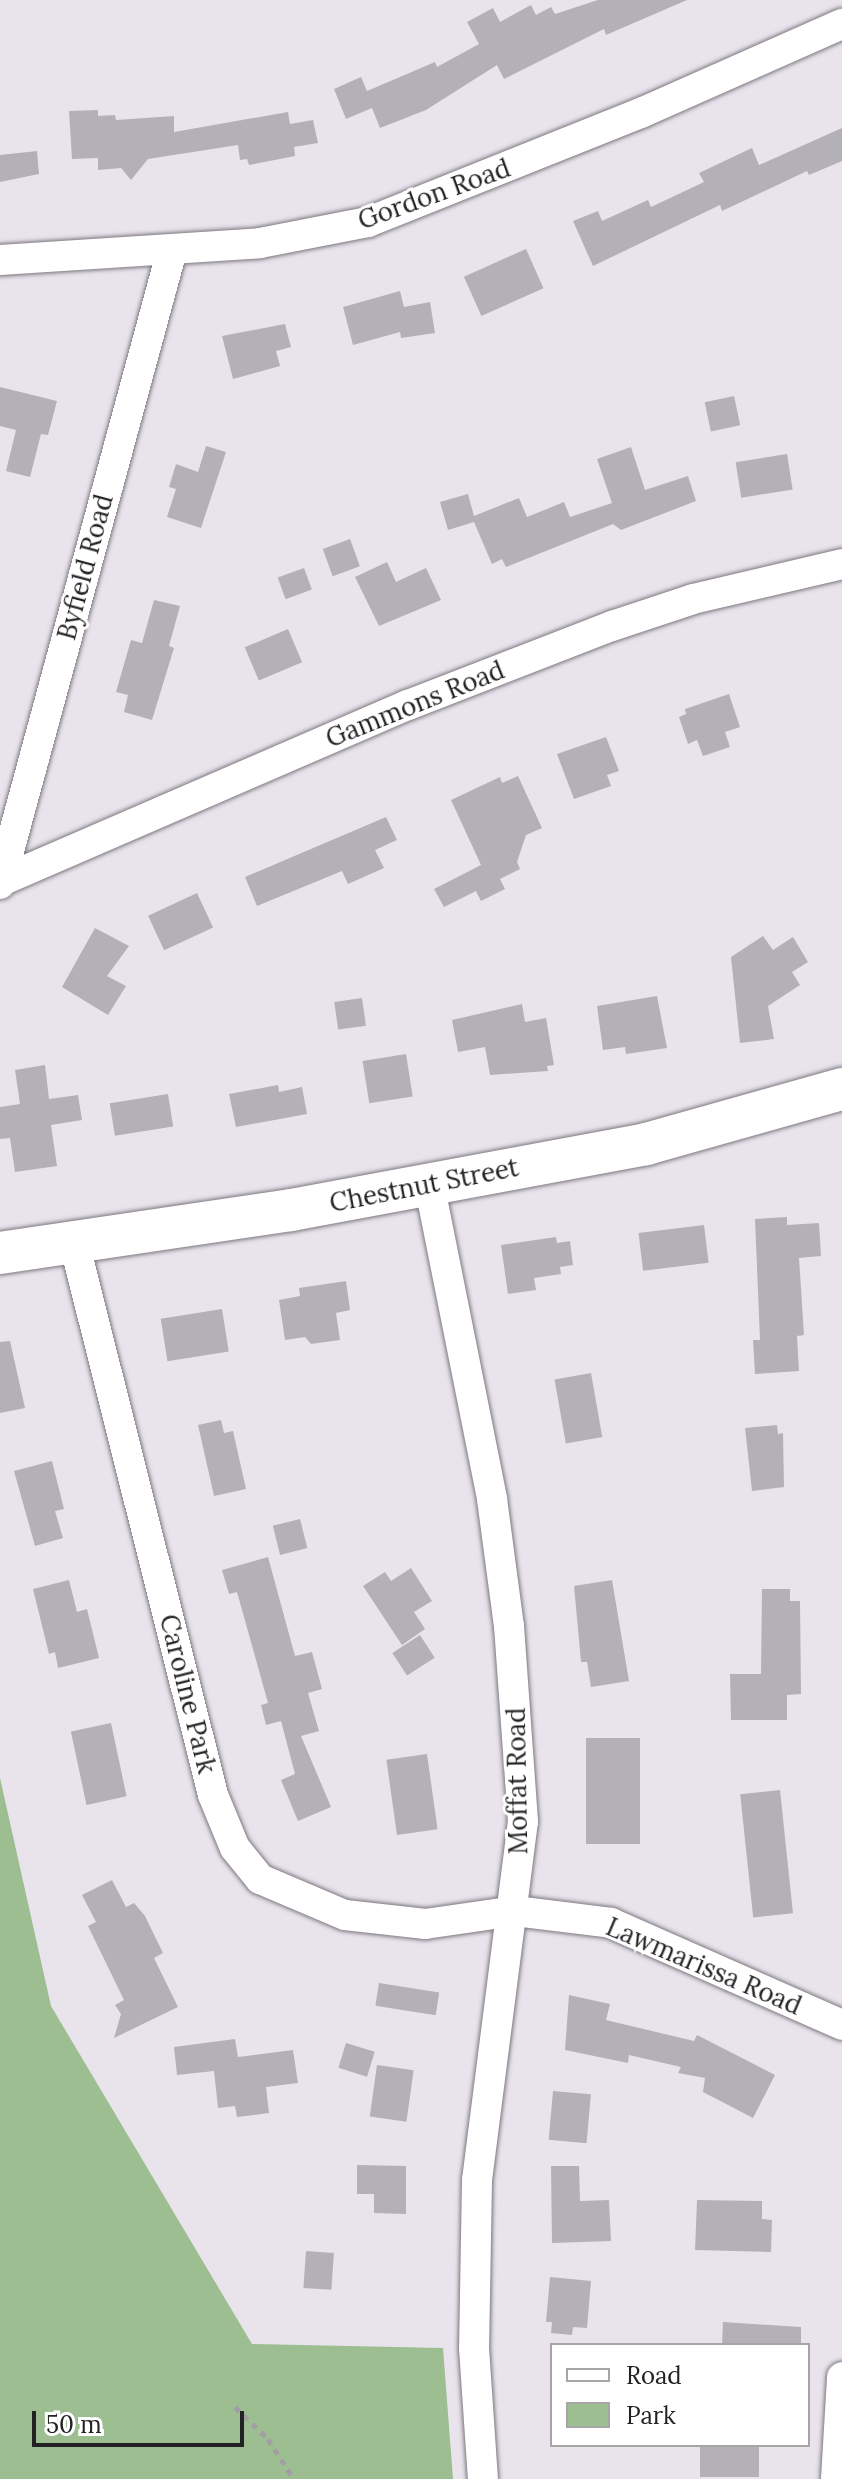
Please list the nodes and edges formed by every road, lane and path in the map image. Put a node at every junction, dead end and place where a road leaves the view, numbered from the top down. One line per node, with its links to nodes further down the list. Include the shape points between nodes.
1 (842, 24): 2 (street, Gordon Road, via 641,113 368,222 260,243)
2 (172, 250): 3 (street, Gordon Road); 5 (street, Byfield Road)
3 (0, 260)
4 (842, 564): 5 (street, Gammons Road, via 693,599 612,626 408,705)
5 (0, 882)
6 (842, 1089): 7 (main road, Chestnut Street, via 646,1144)
7 (429, 1183): 8 (main road, Chestnut Street, via 291,1210); 10 (street, Moffat Road, via 474,1396 509,1626 523,1821)
8 (74, 1242): 9 (main road, Chestnut Street); 10 (street, Caroline Park, via 213,1795 235,1848 260,1879 345,1915 425,1924)
9 (0, 1253)
10 (515, 1911): 11 (street, Lawmarissa Road, via 611,1923); 15 (street, Moffat Road, via 496,2011 477,2180 474,2348)
11 (842, 2025)
12 (842, 2377): 16 (street)
13 (235, 2407): 14 (path, via 268,2439)
14 (294, 2479)
15 (483, 2479)
16 (836, 2479)

